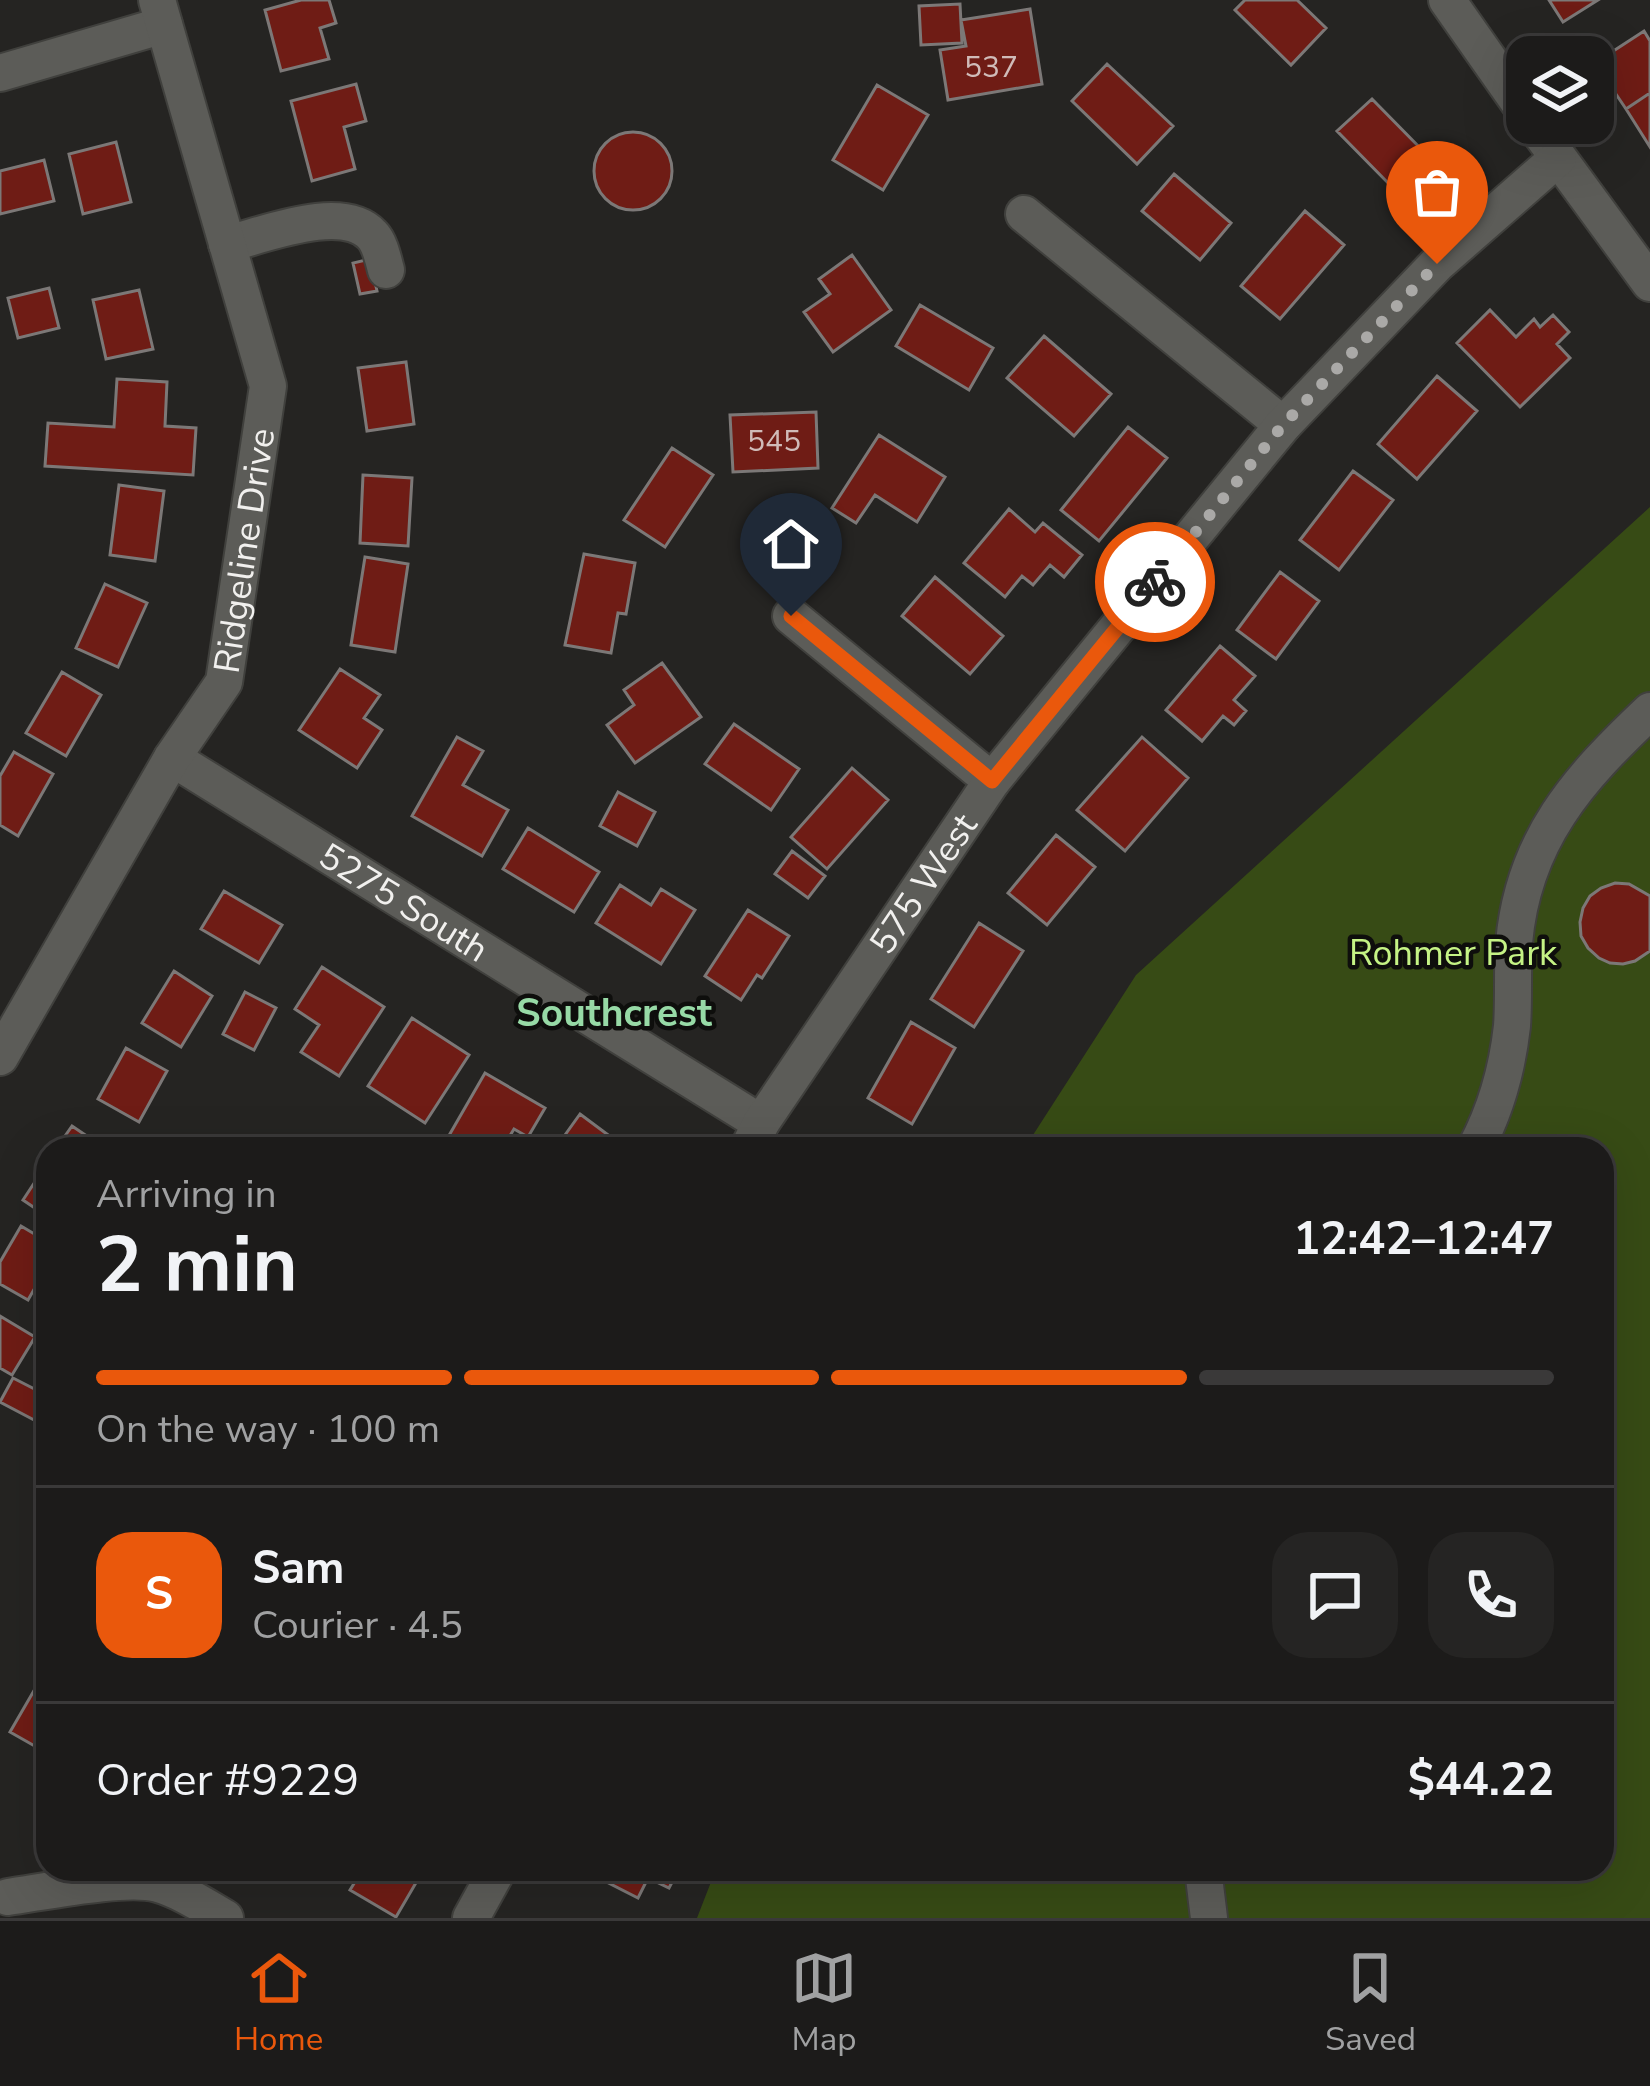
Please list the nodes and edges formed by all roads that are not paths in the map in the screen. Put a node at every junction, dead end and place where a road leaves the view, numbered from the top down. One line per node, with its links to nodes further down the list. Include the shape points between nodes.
1 (1447, 0): 4 (street)
2 (160, 13): 3 (street); 8 (street, Ridgeline Drive)
3 (0, 73)
4 (1506, 84)
5 (1548, 144): 6 (street)
6 (1558, 158): 10 (street); 11 (street, 575 West, via 1437,264)
7 (1024, 214): 11 (street)
8 (226, 244): 9 (street, via 352,220 375,237); 14 (street, Ridgeline Drive, via 268,386 224,682)
9 (386, 270)
10 (1650, 283)
11 (1283, 425): 15 (street, 575 West)
12 (791, 616): 15 (street)
13 (1650, 711): 18 (street, via 1581,780 1529,867 1514,939 1506,1070)
14 (172, 758): 16 (street, Ridgeline Drive); 17 (street, 5275 South)
15 (992, 781): 17 (street, 575 West)
16 (0, 1057)
17 (754, 1136)
18 (1481, 1137)
19 (491, 1881): 23 (street)
20 (1204, 1881): 24 (street)
21 (8, 1900): 22 (street, via 154,1883)
22 (226, 1918)
23 (471, 1918)
24 (1209, 1918)

